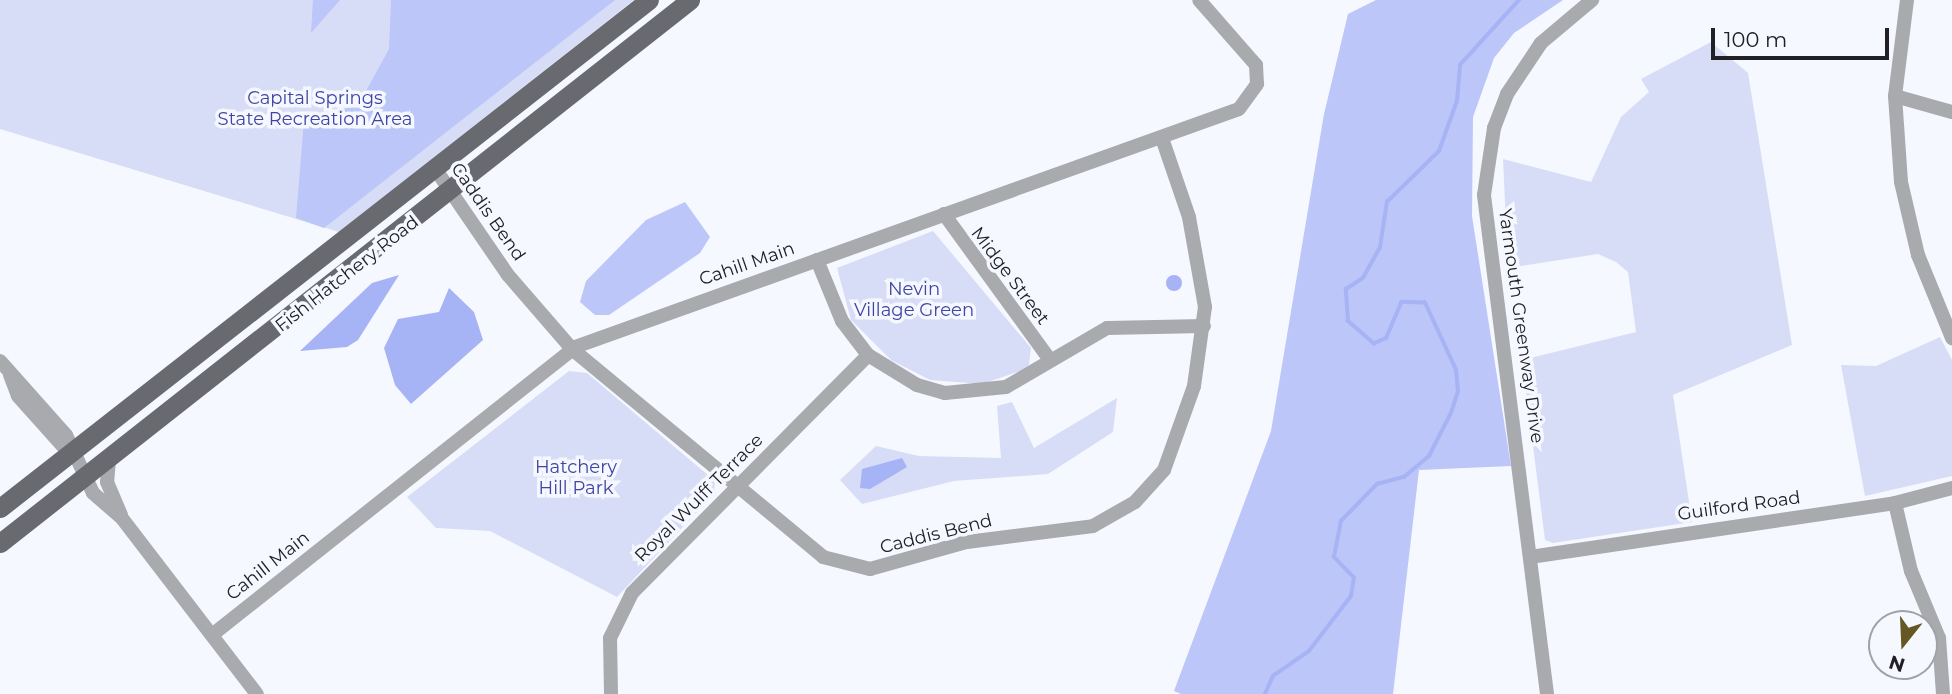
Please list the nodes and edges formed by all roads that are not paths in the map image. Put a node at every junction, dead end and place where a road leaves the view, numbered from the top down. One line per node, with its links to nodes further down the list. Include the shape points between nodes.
1 (649, 0): 9 (main road, Fish Hatchery Road)
2 (690, 0): 10 (main road, Fish Hatchery Road)
3 (1199, 0): 8 (street, Cahill Main, via 1252,54 1257,84 1240,110)
4 (1592, 0): 28 (street, Yarmouth Greenway Drive, via 1568,16 1521,69 1493,128 1486,164 1486,230)
5 (1907, 0): 6 (street)
6 (1895, 96): 7 (street); 14 (street, via 1908,219)
7 (1952, 112)
8 (1162, 138): 11 (street, Cahill Main); 13 (street, Caddis Bend, via 1189,217)
9 (434, 167): 10 (street, Caddis Bend); 19 (main road, Fish Hatchery Road)
10 (450, 193): 15 (street, Caddis Bend); 20 (main road, Fish Hatchery Road)
11 (943, 214): 12 (street, Cahill Main); 17 (street, Midge Street)
12 (817, 260): 15 (street, Cahill Main); 16 (street, via 842,321)
13 (1204, 326): 17 (street, via 1107,328); 22 (street, Caddis Bend, via 1194,386 1169,460 1135,502 1093,526 967,542 900,565 859,569 823,557)
14 (1952, 338)
15 (572, 349): 22 (street, Caddis Bend); 29 (street, Cahill Main)
16 (868, 355): 17 (street, via 917,385 959,394 1006,387); 22 (street, Royal Wulff Terrace)
17 (1049, 360)
18 (0, 361): 19 (street, via 66,435)
19 (69, 453): 21 (street); 25 (main road, Fish Hatchery Road)
20 (109, 460): 21 (main road, Fish Hatchery Road); 26 (street, via 107,482)
21 (84, 478): 26 (street); 27 (main road, Fish Hatchery Road)
22 (739, 486): 31 (street, Royal Wulff Terrace, via 622,607 608,647)
23 (1952, 488): 24 (street, Guilford Road)
24 (1895, 503): 28 (street, Guilford Road); 33 (street, via 1911,571 1939,638)
25 (0, 508)
26 (121, 517): 29 (street)
27 (0, 543)
28 (1531, 556): 32 (street, Yarmouth Greenway Drive)
29 (212, 635): 30 (street)
30 (257, 694)
31 (611, 694)
32 (1547, 694)
33 (1943, 694)

